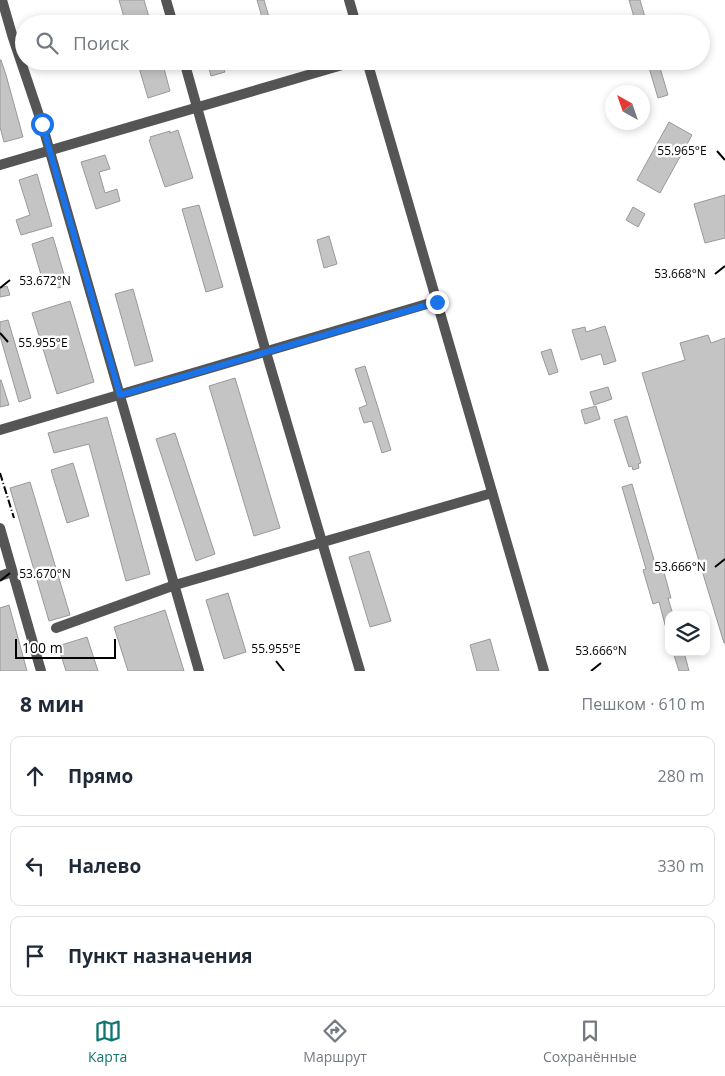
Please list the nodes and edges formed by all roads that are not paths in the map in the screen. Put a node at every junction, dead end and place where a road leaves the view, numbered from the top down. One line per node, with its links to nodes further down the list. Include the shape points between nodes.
1 (2, 0): 6 (lane)
2 (166, 0): 4 (lane)
3 (349, 0): 5 (lane)
4 (170, 15)
5 (353, 15)
6 (15, 44)
7 (24, 70): 12 (lane)
8 (187, 70): 11 (lane)
9 (325, 70): 11 (lane)
10 (370, 70): 14 (lane)
11 (198, 107): 12 (lane); 15 (lane)
12 (49, 150): 13 (lane); 16 (lane)
13 (0, 165)
14 (437, 302): 15 (lane); 18 (lane)
15 (266, 352): 16 (lane); 20 (lane)
16 (120, 395): 17 (lane); 23 (lane)
17 (0, 430)
18 (492, 493): 20 (lane); 28 (lane)
19 (0, 528): 21 (lane)
20 (323, 542): 23 (lane); 27 (lane)
21 (12, 572): 22 (lane); 25 (lane)
22 (0, 576)
23 (174, 585): 24 (lane); 26 (lane)
24 (56, 628)
25 (40, 671)
26 (199, 671)
27 (360, 671)
28 (544, 671)

